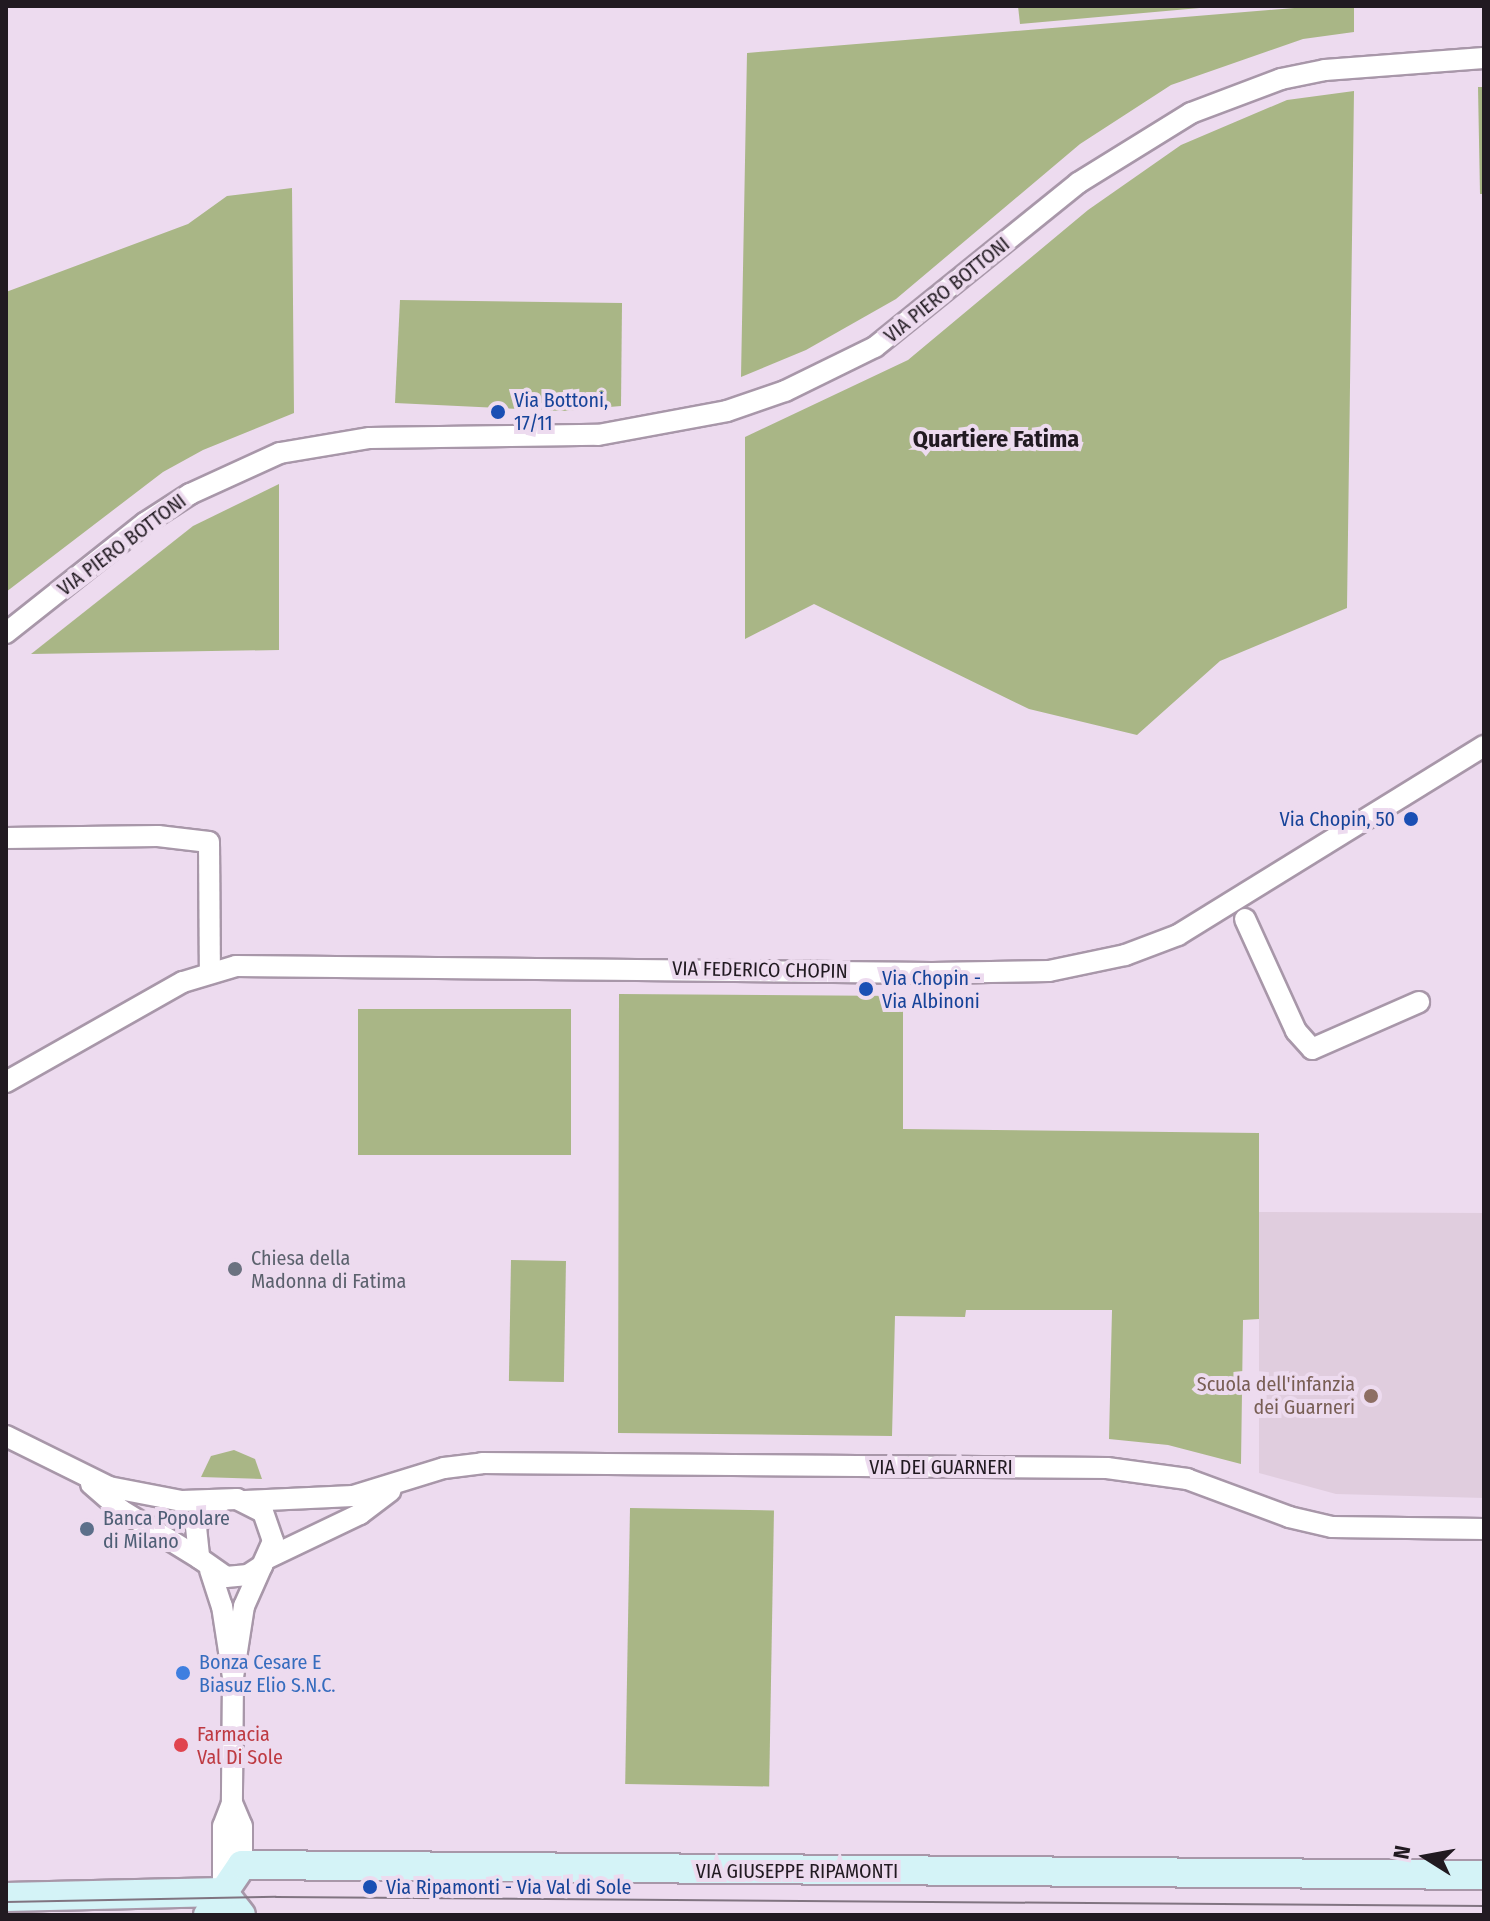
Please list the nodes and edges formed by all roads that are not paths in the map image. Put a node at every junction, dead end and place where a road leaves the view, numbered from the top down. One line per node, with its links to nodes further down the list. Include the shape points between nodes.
1 (1484, 58): 2 (street, VIA PIERO BOTTONI, via 1325,70 1281,79 1191,113 1078,183 875,347 739,407 598,435 396,437 280,453 190,494 145,523)
2 (6, 633)
3 (1484, 746): 6 (street, VIA FEDERICO CHOPIN, via 1178,935 1125,955 1049,971 268,966)
4 (6, 838): 6 (street, via 158,836 209,842)
5 (1245, 919): 7 (street, via 1296,1031 1309,1048 1321,1048)
6 (210, 970): 8 (street, VIA FEDERICO CHOPIN)
7 (1419, 1002)
8 (6, 1082)
9 (6, 1436): 10 (street)
10 (85, 1478): 12 (street, via 156,1497); 16 (street, via 121,1510)
11 (393, 1488): 13 (street, VIA DEI GUARNERI, via 353,1496); 14 (street, VIA DEI GUARNERI, via 444,1468 482,1463 1107,1468 1187,1479 1289,1517 1332,1527); 15 (street, VIA DEI GUARNERI, via 360,1514)
12 (222, 1501): 13 (street); 16 (street, via 205,1511 196,1527)
13 (245, 1501): 15 (street, via 259,1508 270,1525)
14 (1484, 1529)
15 (265, 1562): 16 (street, via 234,1578); 17 (street, via 244,1606)
16 (205, 1564): 17 (street, via 222,1606)
17 (233, 1677): 18 (street)
18 (232, 1803): 19 (street, via 242,1826); 22 (street, via 223,1826)
19 (242, 1865): 20 (street, VIA GIUSEPPE RIPAMONTI); 22 (street)
20 (1484, 1875)
21 (6, 1897): 23 (street)
22 (215, 1904): 23 (street); 24 (street)
23 (134, 1905)
24 (241, 1915)

